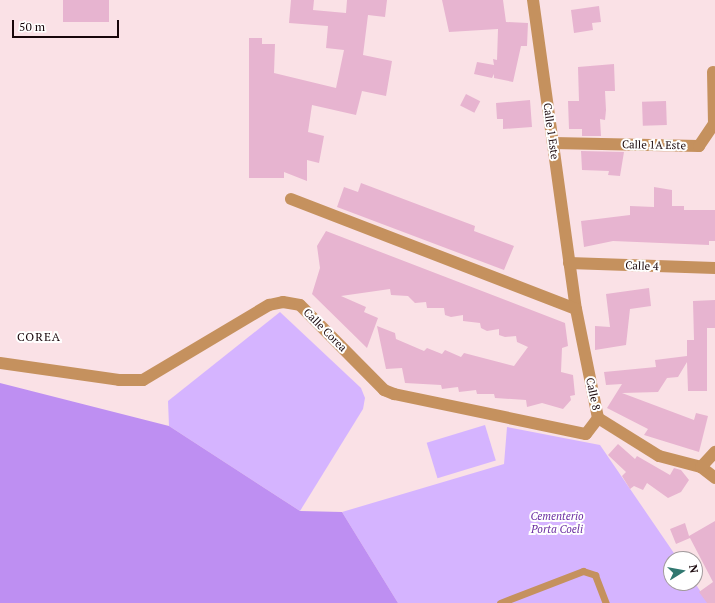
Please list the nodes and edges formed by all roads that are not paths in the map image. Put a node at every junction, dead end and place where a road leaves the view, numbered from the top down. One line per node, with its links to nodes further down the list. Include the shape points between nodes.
1 (533, 0): 3 (street, Calle 1 Este)
2 (713, 72): 3 (street, Calle 1A Este, via 714,124 699,146)
3 (553, 143): 5 (street, Calle 1 Este)
4 (291, 199): 7 (street)
5 (569, 263): 6 (street, Calle 4); 7 (street, Calle 8)
6 (715, 268)
7 (576, 309): 9 (street, Calle 8)
8 (0, 363): 9 (street, Calle Corea, via 119,380 143,380 269,304 283,302 300,305 384,390 394,394 586,434)
9 (598, 418): 11 (street, Calle 8, via 659,456)
10 (715, 452): 11 (street)
11 (701, 467): 12 (street, Calle 8)
12 (715, 478)
13 (500, 603): 14 (lane, via 583,571 595,575)
14 (606, 603)

